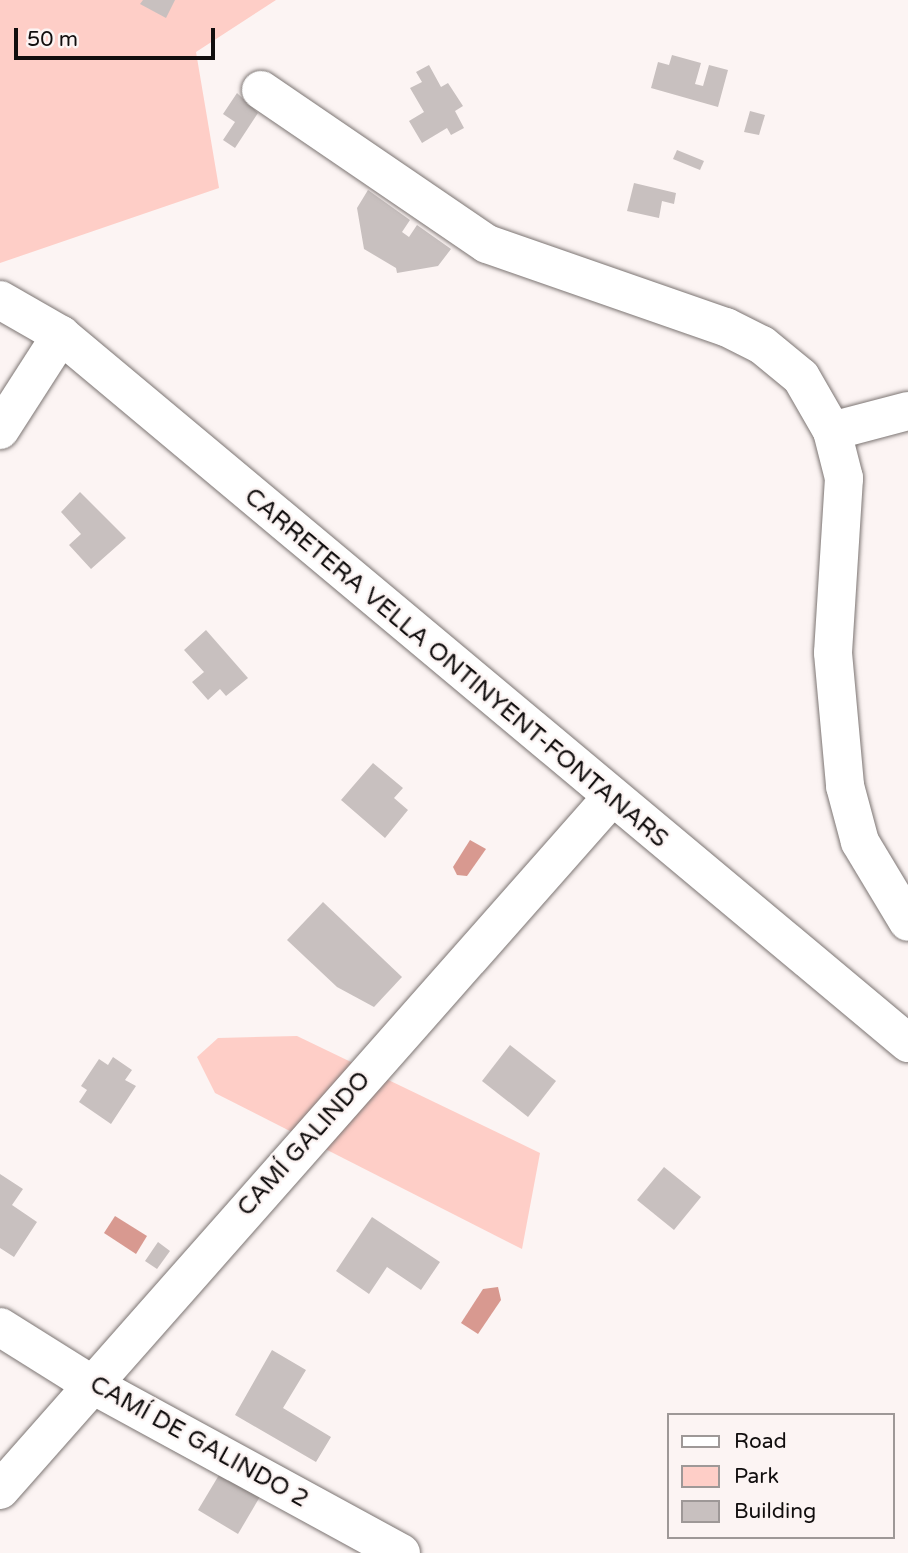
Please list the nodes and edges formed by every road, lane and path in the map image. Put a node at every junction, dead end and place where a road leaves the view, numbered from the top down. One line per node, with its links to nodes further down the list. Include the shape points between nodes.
1 (261, 90): 6 (street, via 487,244 686,311 762,345 801,377)
2 (0, 300): 3 (street, CARRETERA VELLA ONTINYENT-FONTANARS)
3 (61, 335): 5 (street); 7 (street, CARRETERA VELLA ONTINYENT-FONTANARS)
4 (908, 411): 6 (street)
5 (0, 429)
6 (832, 431): 8 (street, via 845,478 833,605 840,758 860,842)
7 (610, 799): 9 (street, CARRETERA VELLA ONTINYENT-FONTANARS); 11 (street, CAMÍ GALINDO)
8 (908, 922)
9 (908, 1044)
10 (0, 1327): 11 (street, CAMÍ DE GALINDO 2)
11 (91, 1384): 12 (street, CAMÍ GALINDO); 13 (street, CAMÍ DE GALINDO 2)
12 (0, 1490)
13 (401, 1553)

